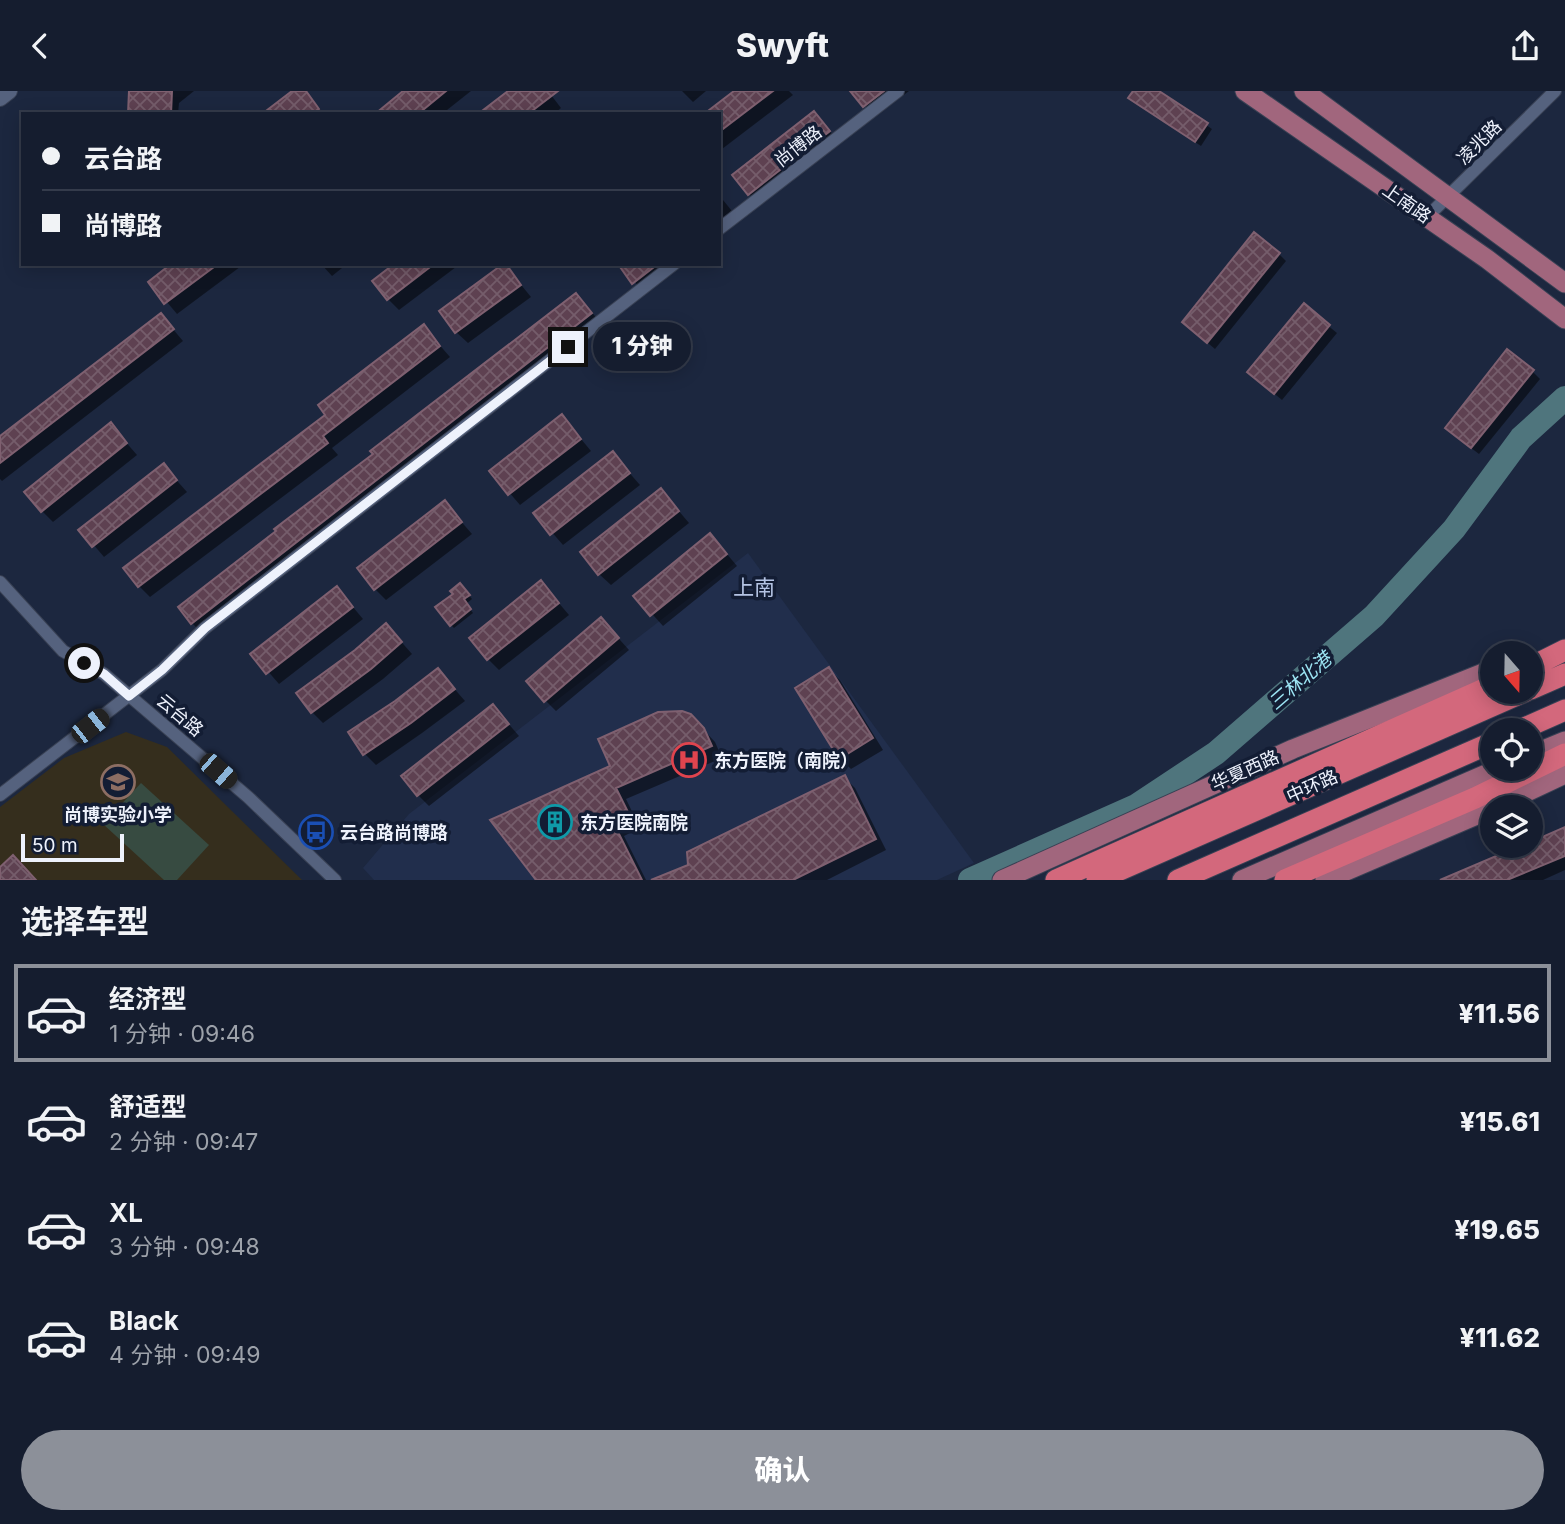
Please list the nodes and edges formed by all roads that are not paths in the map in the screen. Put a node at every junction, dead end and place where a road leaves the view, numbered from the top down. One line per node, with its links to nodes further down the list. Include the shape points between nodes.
1 (9, 91): 6 (main road)
2 (898, 91): 9 (street, 尚博路)
3 (1245, 91): 8 (main road, 上南路)
4 (1304, 91): 7 (main road, 上南路)
5 (1555, 91): 7 (street, 凌兆路)
6 (0, 98)
7 (1448, 196): 8 (street, 凌兆路); 11 (main road, 上南路)
8 (1427, 217): 12 (main road, 上南路)
9 (721, 227)
10 (671, 266): 24 (street, via 205,628)
11 (1565, 283)
12 (1565, 319)
13 (0, 582): 24 (street, 云台路, via 63,652 104,674)
14 (1565, 642): 15 (main road)
15 (1544, 650)
16 (1565, 650): 17 (highway)
17 (1544, 660)
18 (1565, 668): 21 (main road)
19 (1480, 674): 41 (main road, 华夏西路, via 1293,749)
20 (1565, 674): 22 (highway, 中环路)
21 (1544, 677)
22 (1544, 683)
23 (1480, 691): 42 (highway)
24 (129, 696): 35 (street); 40 (street, 云台路, via 248,797)
25 (1482, 704): 43 (main road, 华夏西路)
26 (1497, 704): 44 (highway, 中环路)
27 (1565, 710): 28 (highway)
28 (1543, 720)
29 (1565, 741): 31 (main road)
30 (1480, 748): 45 (highway, 中环路)
31 (1543, 750)
32 (1565, 754): 36 (highway)
33 (1565, 774): 37 (main road)
34 (1480, 777): 46 (main road)
35 (0, 795)
36 (1501, 795)
37 (1510, 795)
38 (1480, 807): 47 (highway)
39 (1480, 807): 48 (main road)
40 (335, 880)
41 (1002, 880)
42 (1056, 880)
43 (1081, 880)
44 (1097, 880)
45 (1178, 880)
46 (1242, 880)
47 (1285, 880)
48 (1325, 880)

